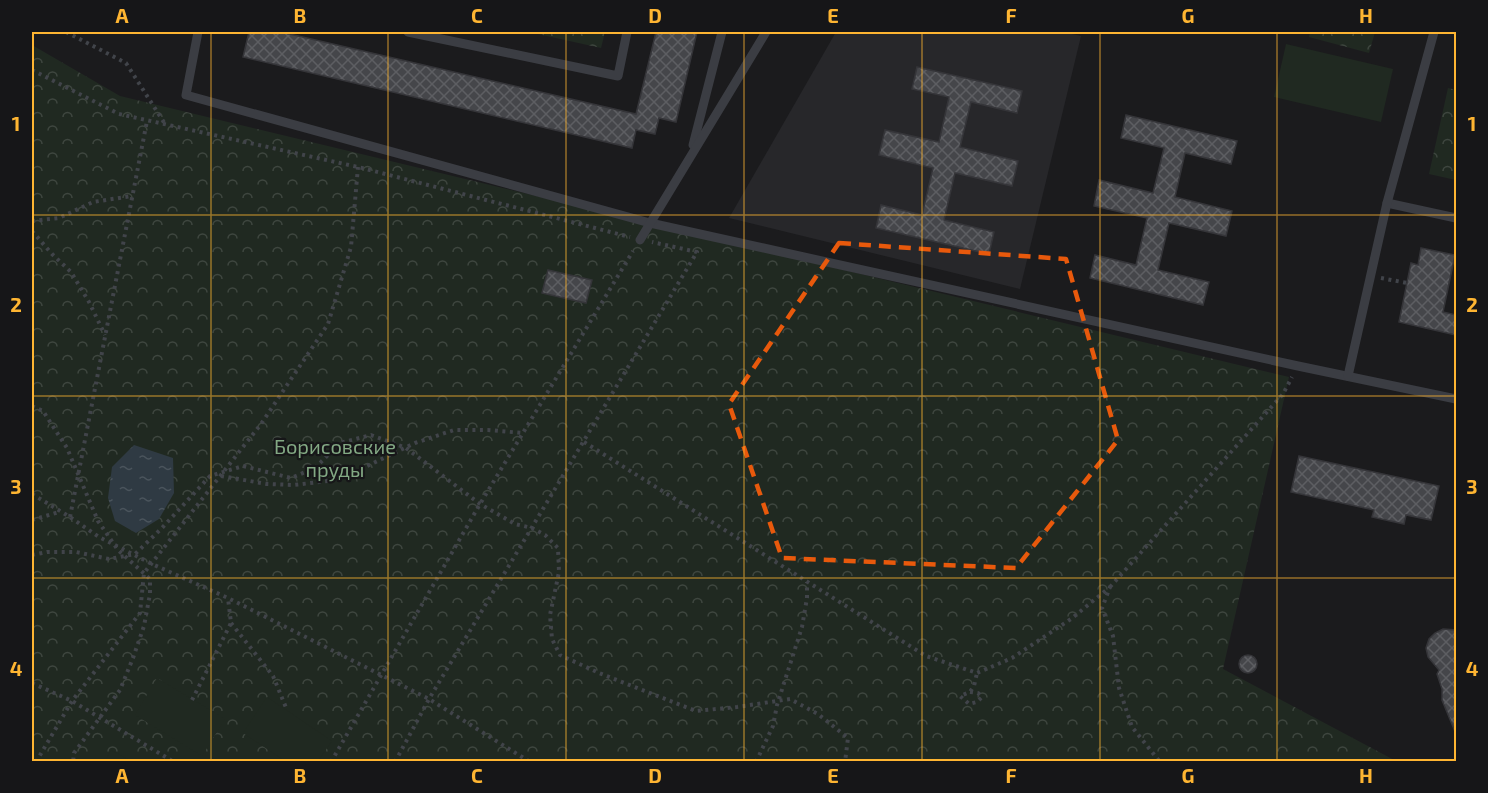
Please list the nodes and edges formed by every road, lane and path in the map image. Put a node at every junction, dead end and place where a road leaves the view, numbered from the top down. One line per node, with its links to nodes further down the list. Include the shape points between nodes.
1 (66, 32): 10 (path, via 126,63)
2 (198, 32): 17 (lane, via 186,95)
3 (408, 32): 4 (lane, via 618,76)
4 (627, 32)
5 (722, 32): 11 (lane)
6 (766, 32): 11 (lane)
7 (1434, 32): 14 (lane)
8 (32, 70): 9 (path, via 119,114)
9 (147, 121): 10 (path); 13 (path)
10 (166, 125): 12 (path)
11 (690, 156): 17 (lane)
12 (358, 166): 19 (path); 30 (path, via 351,247 328,324 261,424)
13 (132, 196): 16 (path, via 93,202 59,218); 22 (path)
14 (1387, 203): 15 (lane); 20 (lane)
15 (1456, 218)
16 (32, 221)
17 (650, 223): 19 (lane); 23 (lane)
18 (32, 231): 22 (path, via 71,272)
19 (640, 240): 27 (path); 28 (path, via 697,252)
20 (1370, 276): 21 (path); 24 (lane)
21 (1407, 283)
22 (106, 336): 31 (path)
23 (1298, 366): 24 (lane); 46 (path, via 1283,394)
24 (1348, 376): 25 (lane)
25 (1456, 399)
26 (32, 406): 31 (path, via 43,411 67,448)
27 (523, 433): 29 (path, via 454,430); 34 (path)
28 (584, 441): 38 (path); 45 (path)
29 (406, 448): 30 (path, via 371,435 340,443 315,468 291,478 243,466); 32 (path, via 328,481 285,485); 34 (path)
30 (224, 471): 32 (path); 40 (path, via 210,476)
31 (78, 475): 36 (path); 39 (path, via 98,521)
32 (220, 476): 43 (path)
33 (32, 494): 35 (path)
34 (480, 504): 38 (path, via 515,524); 50 (path)
35 (60, 512): 36 (path); 37 (path)
36 (70, 517): 39 (path)
37 (32, 520)
38 (532, 528): 53 (path); 56 (path, via 558,548 559,572 550,615 552,639 560,655 696,711)
39 (115, 545): 40 (path); 42 (path)
40 (135, 554): 42 (path); 43 (path)
41 (32, 555): 42 (path, via 76,552 109,559)
42 (125, 556): 44 (path)
43 (152, 564): 44 (path); 47 (path)
44 (144, 573): 55 (path, via 140,613); 58 (path, via 150,579 144,626 120,690)
45 (807, 582): 49 (path, via 926,656); 56 (path, via 802,627)
46 (1110, 586): 49 (path, via 1071,619 1012,658); 67 (path, via 1102,608 1113,636 1119,688 1132,727)
47 (228, 598): 48 (path); 50 (path)
48 (231, 623): 54 (path); 57 (path, via 273,676)
49 (977, 673): 52 (path)
50 (381, 674): 53 (path); 62 (path)
51 (32, 684): 55 (path)
52 (970, 692): 52 (path, via 960,696 969,704 982,697)
53 (429, 699): 63 (path); 64 (path)
54 (192, 700)
55 (72, 701): 58 (path); 59 (path)
56 (778, 701): 65 (path, via 773,726); 66 (path, via 790,699 818,714 848,738)
57 (287, 710)
58 (100, 717): 60 (path, via 74,753); 61 (path)
59 (36, 762)
60 (74, 762)
61 (174, 762)
62 (331, 762)
63 (394, 762)
64 (530, 762)
65 (756, 762)
66 (845, 762)
67 (1160, 762)

